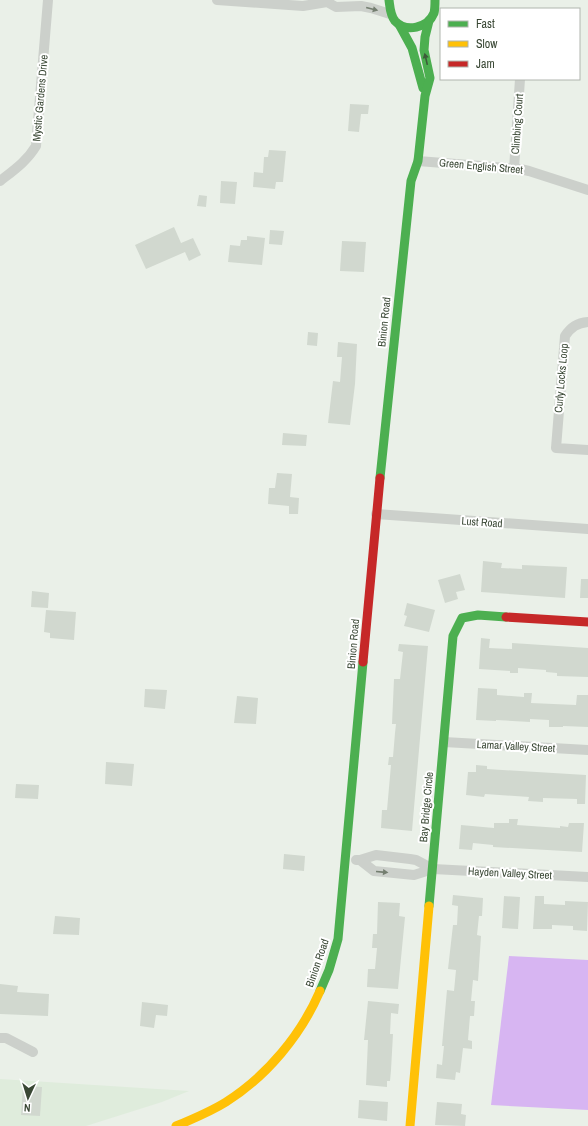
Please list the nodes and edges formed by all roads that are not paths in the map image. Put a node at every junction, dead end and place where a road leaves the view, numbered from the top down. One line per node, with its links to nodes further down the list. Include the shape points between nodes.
1 (48, 0): 13 (street, Mystic Gardens Drive, via 36,146 24,162)
2 (217, 0): 5 (street, via 303,6)
3 (389, 0): 6 (main road)
4 (435, 0): 7 (main road, Binion Road, via 434,15)
5 (328, 1): 6 (street, one-way to 6, via 336,7 361,6)
6 (390, 14): 8 (main road, Binion Road)
7 (429, 22): 8 (main road, via 415,28); 10 (main road, Binion Road, one-way to 7, via 430,78 424,45)
8 (400, 26): 10 (main road, Binion Road, via 412,49)
9 (520, 80): 12 (street, Climbing Court)
10 (425, 96): 11 (main road, Binion Road)
11 (418, 161): 12 (street, Green English Street); 17 (main road, Binion Road, via 411,181)
12 (514, 169): 14 (street, Green English Street, via 530,171)
13 (0, 181)
14 (588, 190)
15 (588, 322): 16 (street, Curly Locks Loop, via 575,325 565,336 556,448)
16 (588, 450)
17 (376, 514): 18 (street, Lust Road); 22 (main road, Binion Road)
18 (588, 529)
19 (588, 622): 20 (main road, Bay Bridge Circle, via 478,615 462,618 453,636)
20 (444, 742): 21 (street, Lamar Valley Street); 24 (main road, Bay Bridge Circle)
21 (588, 750)
22 (346, 859): 23 (street, Hayden Valley Street); 28 (main road, Binion Road, via 338,939 328,973 312,1009 294,1038 252,1084 223,1105)
23 (360, 860): 24 (street, Hayden Valley Street, via 376,855 410,859); 24 (street, Hayden Valley Street, one-way to 24, via 374,871 414,875)
24 (432, 869): 25 (street, Hayden Valley Street); 29 (main road, Bay Bridge Circle)
25 (588, 877)
26 (0, 1038): 27 (street, via 6,1038)
27 (32, 1052)
28 (176, 1126)
29 (410, 1126)

